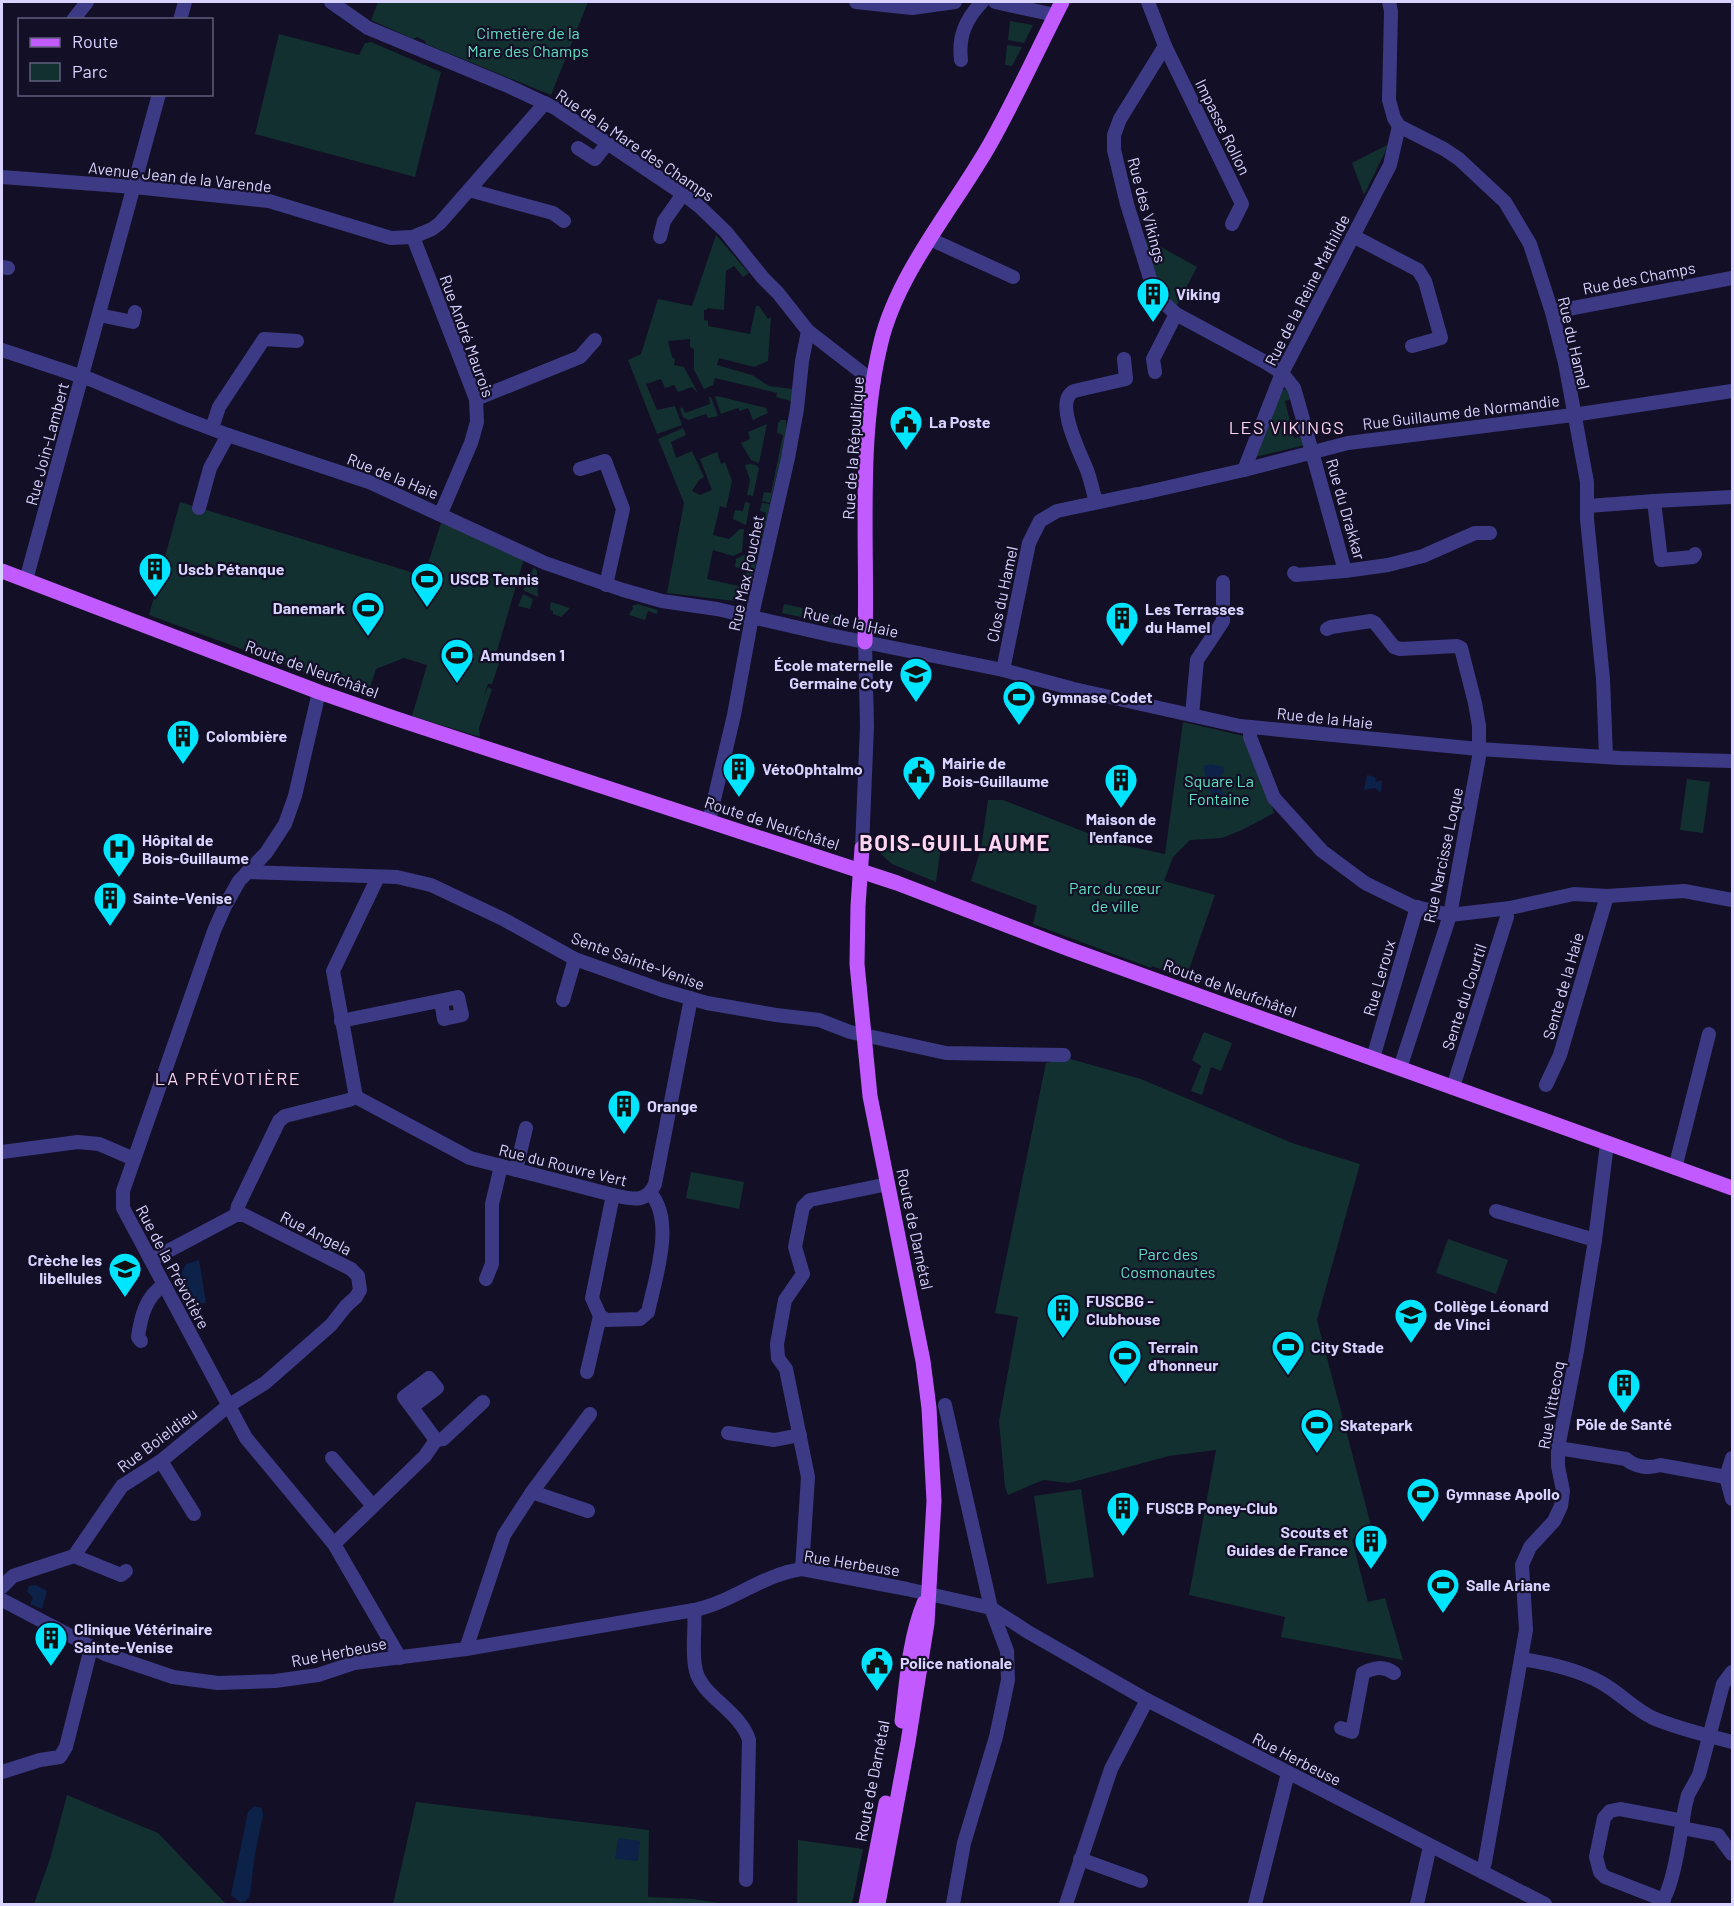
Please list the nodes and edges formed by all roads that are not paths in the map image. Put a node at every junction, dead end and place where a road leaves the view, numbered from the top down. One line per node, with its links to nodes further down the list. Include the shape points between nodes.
1 (87, 2): 11 (street)
2 (185, 2): 12 (street)
3 (331, 2): 16 (street, Rue de la Mare des Champs, via 368,27)
4 (856, 2): 5 (street, via 912,8)
5 (956, 2)
6 (982, 2): 14 (street, via 964,26)
7 (998, 2): 10 (street)
8 (1148, 2): 13 (street)
9 (1389, 2): 17 (street, via 1389,100)
10 (1058, 8): 29 (main road, Rue de la République, via 991,143)
11 (75, 18)
12 (181, 18)
13 (1165, 46): 25 (street, Impasse Rollon, via 1242,204); 34 (street, Rue des Vikings, via 1120,119 1114,150 1153,288)
14 (961, 60)
15 (158, 96): 21 (street, Rue Join-Lambert)
16 (545, 103): 18 (street, Rue de la Mare des Champs); 22 (street, Avenue Jean de la Varende)
17 (1399, 126): 26 (street, Rue de la Reine Mathilde, via 1390,165); 33 (street, Rue du Hamel, via 1444,148 1505,202 1530,244)
18 (607, 144): 19 (street, via 595,159); 23 (street, Rue de la Mare des Champs)
19 (578, 148)
20 (2, 177): 21 (street, Avenue Jean de la Varende)
21 (134, 187): 27 (street, Avenue Jean de la Varende, via 269,201 391,238); 35 (street, Rue Join-Lambert)
22 (470, 190): 24 (street, via 553,213); 27 (street, Avenue Jean de la Varende, via 440,223)
23 (683, 194): 28 (street, via 664,221); 36 (street, Rue de la Mare des Champs, via 726,232)
24 (564, 221)
25 (1232, 224)
26 (1353, 236): 39 (street, via 1418,270 1425,281 1441,338); 43 (street, Rue de la Reine Mathilde)
27 (413, 237): 47 (street, Rue André Maurois)
28 (660, 237)
29 (930, 239): 30 (street); 45 (main road, Rue de la République, via 888,319)
30 (1013, 278)
31 (1732, 278): 33 (street, Rue des Champs)
32 (135, 312): 35 (street, via 133,322)
33 (1552, 312): 48 (street, Rue du Hamel)
34 (1176, 314): 42 (street, via 1153,358); 43 (street, Rue des Vikings)
35 (99, 315): 44 (street, Rue Join-Lambert)
36 (808, 331): 45 (street, Rue de la Mare des Champs); 69 (street, Rue Max Pouchet, via 788,458)
37 (595, 340): 47 (street, via 580,357)
38 (297, 341): 49 (street, via 264,339 219,407)
39 (1412, 346)
40 (2, 350): 44 (street, Rue de la Haie)
41 (1124, 359): 57 (street, via 1126,379 1074,391 1067,398 1076,450)
42 (1155, 372)
43 (1282, 373): 51 (street, Rue du Drakkar, via 1294,388); 53 (street, Rue de la Reine Mathilde)
44 (82, 377): 49 (street, Rue de la Haie); 66 (street, Rue Join-Lambert)
45 (874, 382): 71 (main road, Rue de la République, via 865,485)
46 (1732, 391): 48 (street, Rue Guillaume de Normandie)
47 (476, 399): 60 (street, Rue André Maurois, via 477,422 471,443)
48 (1573, 415): 51 (street, Rue Guillaume de Normandie, via 1348,443); 58 (street, Rue du Hamel, via 1585,471)
49 (212, 428): 50 (street, Rue de la Haie)
50 (228, 435): 59 (street, via 210,468); 60 (street, Rue de la Haie, via 369,482)
51 (1312, 452): 53 (street, Rue Guillaume de Normandie); 64 (street, Rue du Drakkar)
52 (580, 469): 68 (street, via 605,461 623,509)
53 (1244, 470): 54 (street, Rue Guillaume de Normandie)
54 (1140, 493): 57 (street, Clos du Hamel)
55 (1732, 497): 56 (street)
56 (1654, 501): 58 (street); 62 (street, via 1661,560)
57 (1096, 502): 72 (street, Clos du Hamel, via 1057,511 1040,521 1029,543)
58 (1587, 506): 77 (street, Rue du Hamel)
59 (199, 508)
60 (441, 513): 68 (street, Rue de la Haie, via 545,563)
61 (1490, 533): 64 (street, Rue du Drakkar, via 1475,533 1388,565)
62 (1695, 554)
63 (2, 571): 66 (main road, Route de Neufchâtel)
64 (1345, 571): 65 (street)
65 (1294, 573)
66 (26, 580): 73 (main road, Route de Neufchâtel)
67 (1223, 582): 74 (street, via 1223,621 1197,660)
68 (606, 585): 69 (street, Rue de la Haie, via 662,601)
69 (752, 617): 71 (street, Rue de la Haie); 79 (street, Rue Max Pouchet)
70 (1327, 629): 76 (street, Rue Narcisse Loque, via 1371,621 1400,649 1461,648 1473,687)
71 (865, 642): 72 (street, Rue de la Haie); 80 (street, Rue de la République, via 867,726)
72 (1003, 670): 74 (street, Rue de la Haie)
73 (319, 692): 79 (main road, Route de Neufchâtel); 82 (street, Rue de la Prévotière, via 285,824 266,853)
74 (1192, 715): 75 (street, Rue de la Haie)
75 (1250, 727): 76 (street, Rue de la Haie); 86 (street, via 1274,798 1322,851 1365,883)
76 (1479, 749): 77 (street, Rue de la Haie); 87 (street, Rue Narcisse Loque)
77 (1606, 757): 78 (street, Rue de la Haie)
78 (1732, 761)
79 (709, 822): 81 (main road, Route de Neufchâtel)
80 (862, 848): 81 (main road, Rue de la République)
81 (861, 871): 94 (main road, Route de Darnétal, via 857,964); 97 (main road, Route de Neufchâtel)
82 (247, 872): 83 (street, Sente Sainte-Venise); 105 (street, Rue de la Prévotière, via 214,931)
83 (378, 877): 89 (street, Sente Sainte-Venise, via 431,885); 93 (street, via 334,964)
84 (1607, 896): 85 (street, via 1684,891); 87 (street, via 1574,894 1510,908); 99 (street, Sente de la Haie, via 1560,1055)
85 (1732, 900)
86 (1417, 907): 87 (street); 97 (street, Rue Leroux)
87 (1449, 915): 98 (street, Rue Narcisse Loque)
88 (1507, 917): 100 (street, Sente du Courtil)
89 (575, 959): 90 (street, Sente Sainte-Venise); 91 (street)
90 (691, 998): 94 (street, Sente Sainte-Venise, via 819,1020); 111 (street)
91 (563, 1000)
92 (441, 1001): 93 (street)
93 (341, 1021): 101 (street)
94 (863, 1033): 96 (street, Sente Sainte-Venise, via 946,1053); 109 (main road, Route de Darnétal, via 871,1107)
95 (1709, 1034): 107 (street)
96 (1064, 1055)
97 (1373, 1058): 98 (main road, Route de Neufchâtel)
98 (1400, 1068): 100 (main road, Route de Neufchâtel)
99 (1546, 1085)
100 (1453, 1088): 103 (main road, Route de Neufchâtel)
101 (356, 1097): 106 (street, Rue du Rouvre Vert, via 470,1158); 114 (street, via 285,1116)
102 (526, 1128): 108 (street)
103 (1607, 1144): 107 (main road, Route de Neufchâtel); 115 (street, Rue Vittecoq)
104 (2, 1152): 105 (street, via 78,1142 99,1144)
105 (134, 1159): 116 (street, Rue de la Prévotière, via 123,1191 123,1208)
106 (501, 1166): 108 (street, Rue du Rouvre Vert); 117 (street, via 492,1204 492,1264)
107 (1675, 1168): 110 (main road, Route de Neufchâtel)
108 (516, 1170): 112 (street, Rue du Rouvre Vert)
109 (888, 1184): 128 (street, via 810,1200 803,1208 795,1247 803,1274 785,1300 777,1344); 145 (main road, Route de Darnétal, via 929,1408 934,1501)
110 (1732, 1188)
111 (651, 1194): 112 (street, Rue du Rouvre Vert, via 633,1199); 119 (street, via 658,1205 663,1239 648,1312 640,1319 607,1320)
112 (614, 1195): 119 (street, via 592,1298)
113 (1496, 1211): 115 (street)
114 (236, 1215): 116 (street); 124 (street, Rue Angela, via 244,1215 351,1269 358,1276 360,1290 331,1324 265,1383)
115 (1595, 1240): 130 (street, Rue Vittecoq)
116 (147, 1254): 118 (street, Rue de la Prévotière)
117 (486, 1279)
118 (164, 1285): 120 (street, via 152,1294 141,1319); 124 (street, Rue de la Prévotière)
119 (600, 1316): 121 (street)
120 (141, 1341)
121 (587, 1372)
122 (483, 1402): 129 (street, via 443,1439)
123 (945, 1405): 147 (street)
124 (228, 1406): 133 (street, Rue Boieldieu); 140 (street, Rue de la Prévotière, via 246,1438)
125 (412, 1407): 129 (street)
126 (590, 1414): 135 (street)
127 (728, 1433): 128 (street, via 774,1440)
128 (800, 1435): 142 (street, via 808,1477)
129 (435, 1440): 137 (street, via 425,1456)
130 (1558, 1448): 134 (street, via 1626,1460 1633,1465 1660,1465); 154 (street, Rue Vittecoq, via 1561,1506 1554,1521 1526,1553 1522,1565 1526,1630)
131 (332, 1458): 137 (street)
132 (1732, 1458): 134 (street)
133 (161, 1461): 139 (street); 141 (street, Rue Boieldieu, via 122,1486)
134 (1729, 1476): 136 (street)
135 (532, 1492): 138 (street); 151 (street, via 504,1535)
136 (1732, 1499)
137 (373, 1506): 140 (street)
138 (588, 1511)
139 (194, 1514)
140 (334, 1544): 153 (street, Rue de la Prévotière)
141 (74, 1556): 143 (street, via 121,1575); 144 (street, via 14,1576)
142 (802, 1569): 145 (street, Rue Herbeuse); 148 (street, Rue Herbeuse, via 771,1576 714,1606)
143 (126, 1572)
144 (2, 1587)
145 (927, 1595): 147 (street, Rue Herbeuse); 171 (main road, Route de Darnétal, via 917,1622); 172 (main road, Route de Darnétal, via 920,1673)
146 (2, 1600): 150 (street, Rue Herbeuse)
147 (990, 1608): 149 (street, Rue Herbeuse); 152 (street)
148 (694, 1610): 151 (street, Rue Herbeuse); 168 (street, via 696,1672 746,1728 749,1740)
149 (1028, 1632): 152 (street, via 1013,1641); 157 (street, Rue Herbeuse)
150 (91, 1648): 153 (street, Rue Herbeuse, via 173,1677 218,1683 275,1681 318,1675 354,1663); 161 (street, via 66,1747 60,1757)
151 (466, 1649): 153 (street, Rue Herbeuse)
152 (1007, 1651): 173 (street, via 1005,1695 996,1737 964,1843)
153 (400, 1658)
154 (1521, 1659): 159 (street, via 1581,1674 1652,1717); 167 (street, Rue Vittecoq)
155 (1732, 1672): 159 (street, via 1723,1684)
156 (1394, 1673): 158 (street, via 1374,1667 1363,1673 1352,1732)
157 (1147, 1701): 162 (street, Rue Herbeuse); 166 (street, via 1111,1769)
158 (1341, 1728)
159 (1709, 1736): 160 (street); 163 (street)
160 (1732, 1742)
161 (2, 1772)
162 (1288, 1773): 164 (street, Rue Herbeuse); 175 (street)
163 (1682, 1825): 165 (street, via 1718,1835); 170 (street); 170 (street, via 1620,1809 1610,1811 1604,1818 1596,1857 1600,1872)
164 (1430, 1846): 167 (street, Rue Herbeuse); 176 (street)
165 (1732, 1854)
166 (1080, 1859): 169 (street); 174 (street)
167 (1482, 1872): 177 (street, Rue Herbeuse)
168 (746, 1880)
169 (1141, 1881)
170 (1662, 1902)
171 (866, 1905)
172 (878, 1905)
173 (952, 1905)
174 (1066, 1905)
175 (1255, 1905)
176 (1417, 1905)
177 (1545, 1905)

